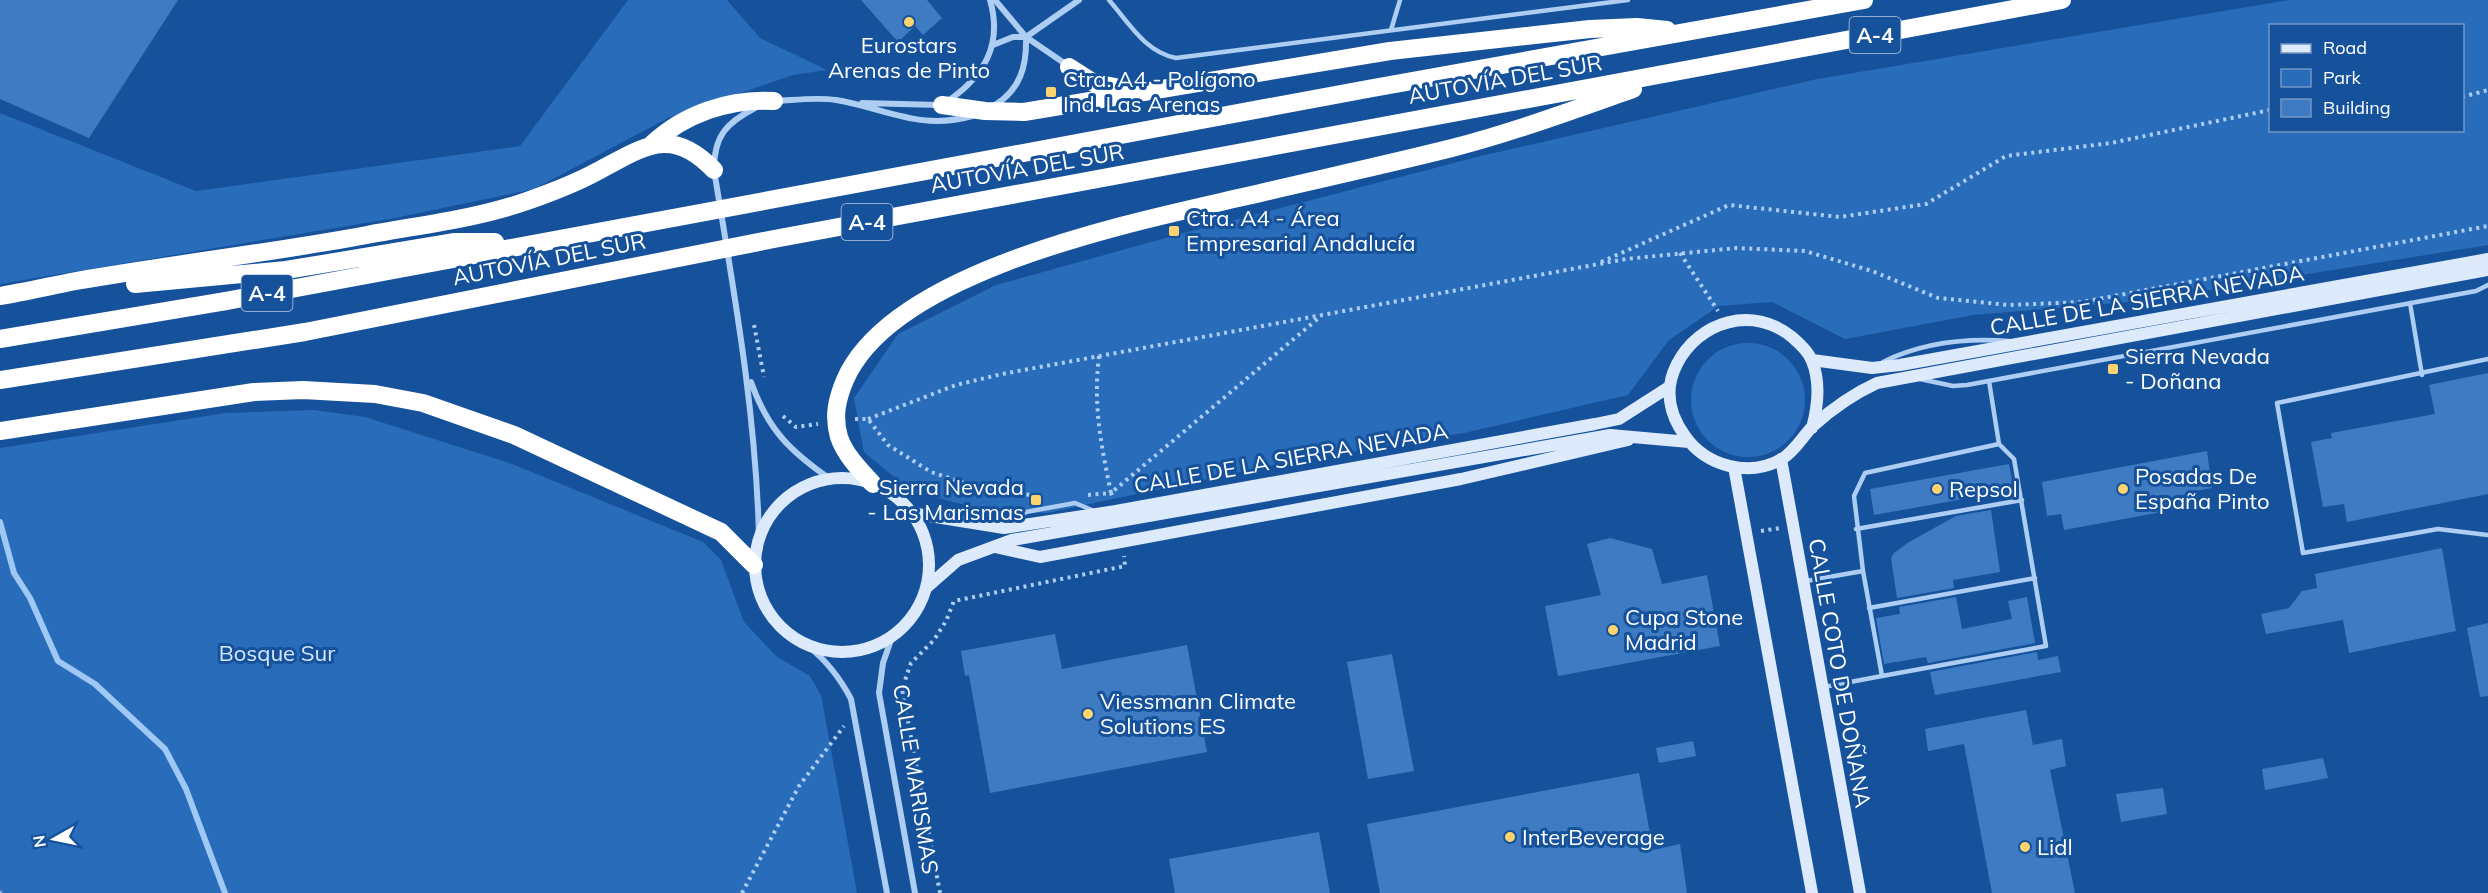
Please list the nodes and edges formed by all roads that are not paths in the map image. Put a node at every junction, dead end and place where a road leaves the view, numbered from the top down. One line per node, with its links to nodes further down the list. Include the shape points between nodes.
1 (990, 0): 12 (street)
2 (996, 0): 11 (street)
3 (1079, 0): 11 (street)
4 (1109, 0): 9 (lane, via 1145,43 1159,54 1176,58)
5 (1400, 0): 9 (lane)
6 (1628, 0): 9 (lane)
7 (1864, 0): 10 (highway, AUTOVÍA DEL SUR / A-4)
8 (2062, 0): 14 (highway, AUTOVÍA DEL SUR / A-4)
9 (1391, 30)
10 (1686, 32): 15 (highway, via 1637,27 1590,29 1390,51); 22 (highway, AUTOVÍA DEL SUR / A-4)
11 (1026, 37): 12 (street, via 1013,37); 13 (street); 19 (street, via 1027,57 1020,79 1003,100)
12 (993, 45): 18 (street, via 982,71)
13 (1069, 67): 15 (highway, via 1094,83)
14 (1688, 70): 33 (highway, AUTOVÍA DEL SUR / A-4, via 785,237 304,332); 48 (highway, via 1531,125 1453,147 1145,220 1031,253 947,288 891,322 866,344 842,386 837,404 839,437)
15 (1146, 90): 19 (highway, via 1024,112)
16 (774, 101): 17 (street, via 823,98); 20 (highway, via 740,101 701,112 668,129); 21 (street, via 741,115 726,128 714,148)
17 (852, 103): 18 (street); 19 (street, via 929,122 949,122)
18 (942, 105): 19 (highway)
19 (985, 111)
20 (652, 144): 21 (highway, via 669,142 682,146); 26 (highway, via 527,201 483,213 278,252)
21 (714, 170): 32 (street)
22 (534, 243): 26 (highway, via 455,242 286,270); 29 (highway, AUTOVÍA DEL SUR / A-4)
23 (2488, 259): 31 (main road, CALLE DE LA SIERRA NEVADA, via 1872,368)
24 (2488, 270): 35 (main road)
25 (2488, 285): 28 (lane, via 2476,291)
26 (23, 292): 27 (highway)
27 (0, 296)
28 (2410, 303): 34 (lane); 37 (lane)
29 (0, 339)
30 (2488, 359): 34 (lane)
31 (1812, 360): 38 (main road, via 1800,343 1763,321 1725,322 1692,341); 40 (main road, via 1818,409)
32 (747, 370): 47 (street, via 760,408 784,443); 54 (street)
33 (47, 372): 36 (highway, AUTOVÍA DEL SUR / A-4); 39 (highway)
34 (2422, 375): 53 (lane, via 2277,403 2303,553 2438,529)
35 (1909, 377): 37 (lane, via 1953,386); 40 (main road, via 1877,383 1850,395)
36 (0, 380)
37 (1989, 381): 44 (lane)
38 (1669, 387): 43 (main road, via 1671,411); 52 (main road, CALLE DE LA SIERRA NEVADA, via 1628,414 1595,424 1100,514)
39 (0, 393)
40 (1812, 428): 45 (main road, via 1798,446)
41 (0, 431): 56 (highway, via 254,392 375,394 423,403 524,440 722,532)
42 (1645, 436): 43 (main road); 52 (main road, via 1610,435); 55 (main road, via 1461,479 1040,557)
43 (1689, 442): 46 (main road, via 1711,460)
44 (1999, 444): 49 (lane, via 2014,459); 51 (lane, via 1865,473 1854,496)
45 (1780, 459): 46 (main road, via 1758,467); 59 (main road, CALLE COTO DE DOÑANA)
46 (1734, 467): 68 (main road)
47 (830, 479): 48 (main road); 54 (main road, via 786,498)
48 (873, 484): 50 (main road)
49 (2022, 500): 51 (lane); 58 (lane)
50 (911, 513): 52 (main road, CALLE DE LA SIERRA NEVADA); 60 (main road, via 927,549)
51 (1856, 529): 57 (lane)
52 (1011, 534): 55 (main road, CALLE DE LA SIERRA NEVADA)
53 (2488, 535)
54 (759, 537): 56 (main road)
55 (994, 546): 60 (main road, CALLE DE LA SIERRA NEVADA, via 958,560)
56 (754, 565): 63 (main road, via 764,605 791,637)
57 (1863, 571): 59 (lane); 61 (lane)
58 (2035, 578): 61 (lane); 64 (lane, via 2046,646)
59 (1802, 582): 65 (main road, CALLE COTO DE DOÑANA)
60 (926, 588): 62 (main road, via 907,624)
61 (1869, 608): 64 (lane)
62 (892, 637): 63 (main road, via 877,646 852,652 826,652); 67 (street, CALLE MARISMAS, via 879,693)
63 (809, 647): 66 (street, CALLE MARISMAS, via 839,676 851,699)
64 (1882, 676): 65 (lane)
65 (1820, 688): 69 (main road, CALLE COTO DE DOÑANA)
66 (887, 893)
67 (915, 893)
68 (1812, 893)
69 (1860, 893)

